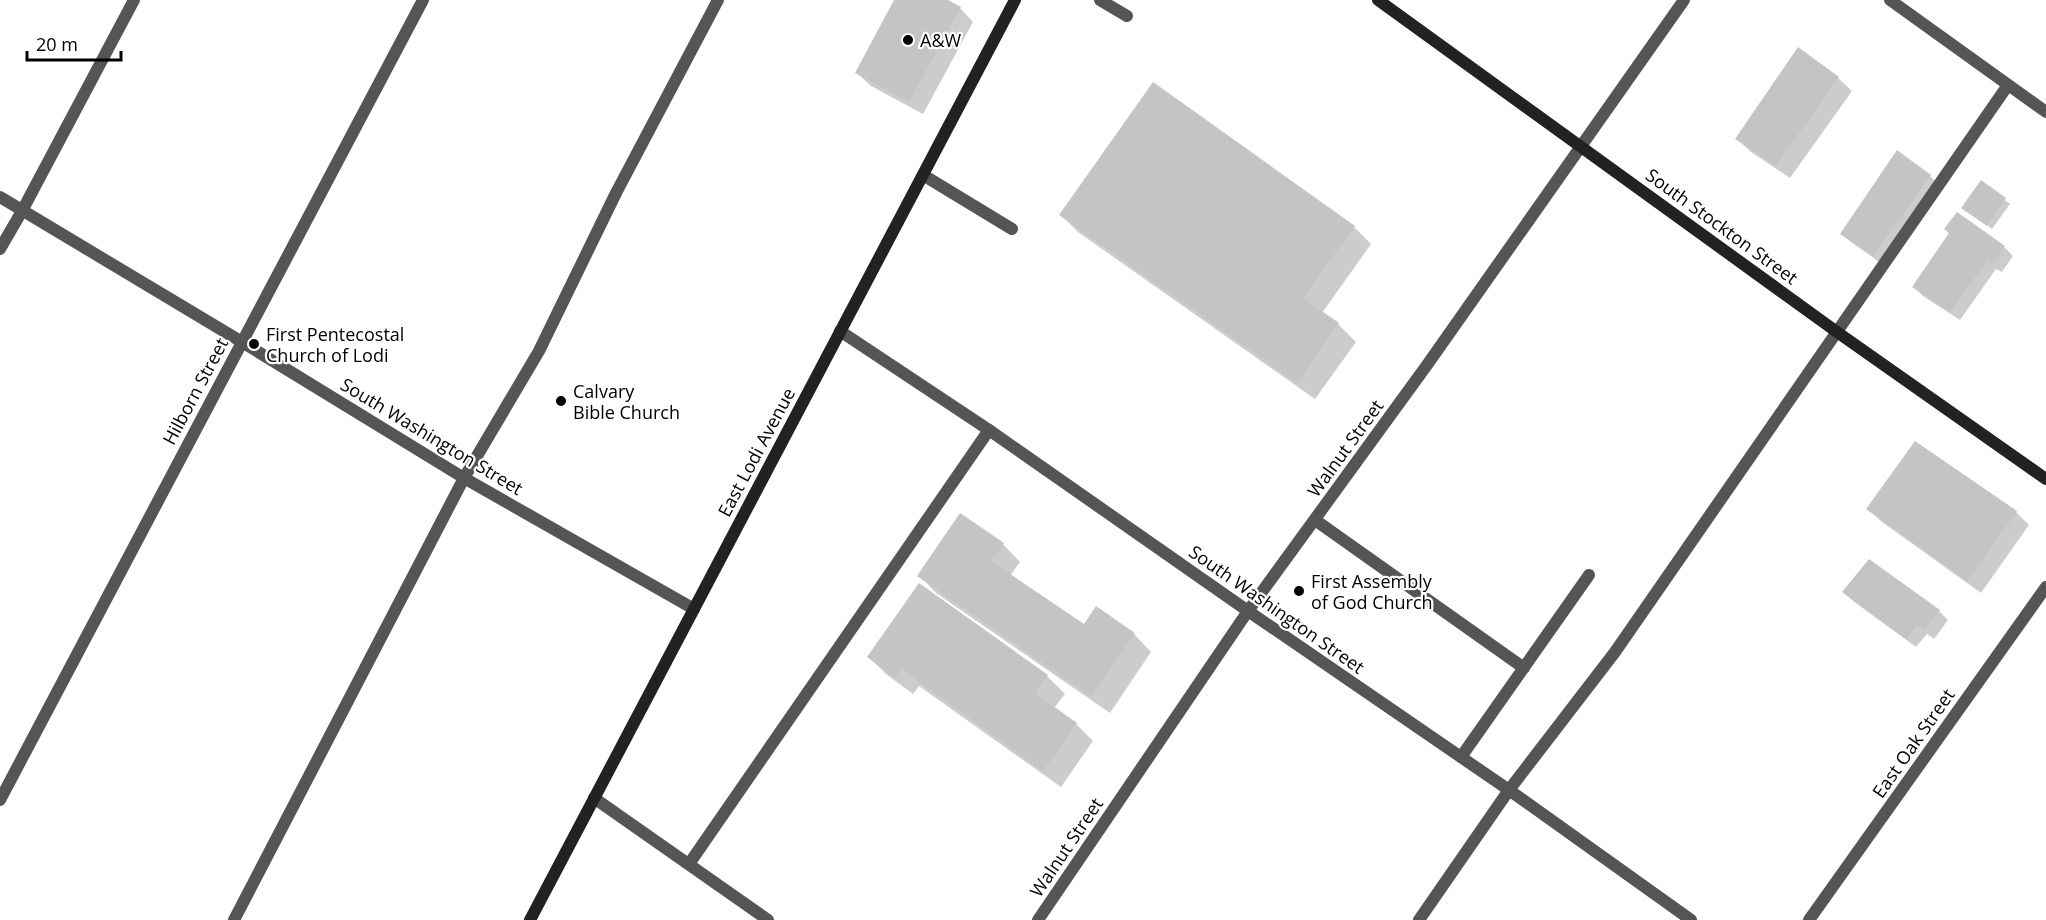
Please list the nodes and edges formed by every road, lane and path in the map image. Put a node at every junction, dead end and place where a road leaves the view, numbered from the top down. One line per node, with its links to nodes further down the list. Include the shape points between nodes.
1 (134, 0): 15 (street)
2 (423, 0): 20 (street, Hilborn Street)
3 (718, 0): 22 (street, via 616,193 539,351)
4 (1015, 0): 13 (main road, East Lodi Avenue)
5 (1100, 0): 9 (street)
6 (1378, 0): 12 (main road, South Stockton Street)
7 (1684, 0): 12 (street, Walnut Street)
8 (1890, 0): 10 (street)
9 (1127, 16)
10 (2008, 84): 11 (street); 19 (street)
11 (2046, 112)
12 (1582, 147): 19 (main road, South Stockton Street); 24 (street, Walnut Street)
13 (923, 175): 16 (street); 18 (main road, East Lodi Avenue)
14 (0, 197): 15 (street, South Washington Street)
15 (22, 211): 17 (street); 20 (street, South Washington Street)
16 (1012, 229)
17 (0, 249)
18 (840, 331): 21 (street, South Washington Street); 27 (main road, East Lodi Avenue)
19 (1837, 332): 23 (main road, South Stockton Street); 31 (street, via 1615,652)
20 (242, 342): 22 (street, South Washington Street); 33 (street, Hilborn Street)
21 (989, 430): 28 (street, South Washington Street); 34 (street)
22 (464, 478): 27 (street, South Washington Street); 35 (street)
23 (2046, 479)
24 (1315, 520): 28 (street, Walnut Street); 29 (street)
25 (1589, 575): 29 (street)
26 (2046, 587): 41 (street, East Oak Street)
27 (694, 609): 32 (main road, East Lodi Avenue)
28 (1248, 611): 30 (street, South Washington Street); 38 (street, Walnut Street)
29 (1524, 668): 30 (street)
30 (1461, 757): 31 (street, South Washington Street)
31 (1509, 790): 39 (street); 40 (street, South Washington Street)
32 (594, 798): 34 (street); 36 (main road, East Lodi Avenue)
33 (0, 800)
34 (689, 864): 37 (street)
35 (234, 920)
36 (530, 920)
37 (768, 920)
38 (1038, 920)
39 (1419, 920)
40 (1691, 920)
41 (1809, 920)

